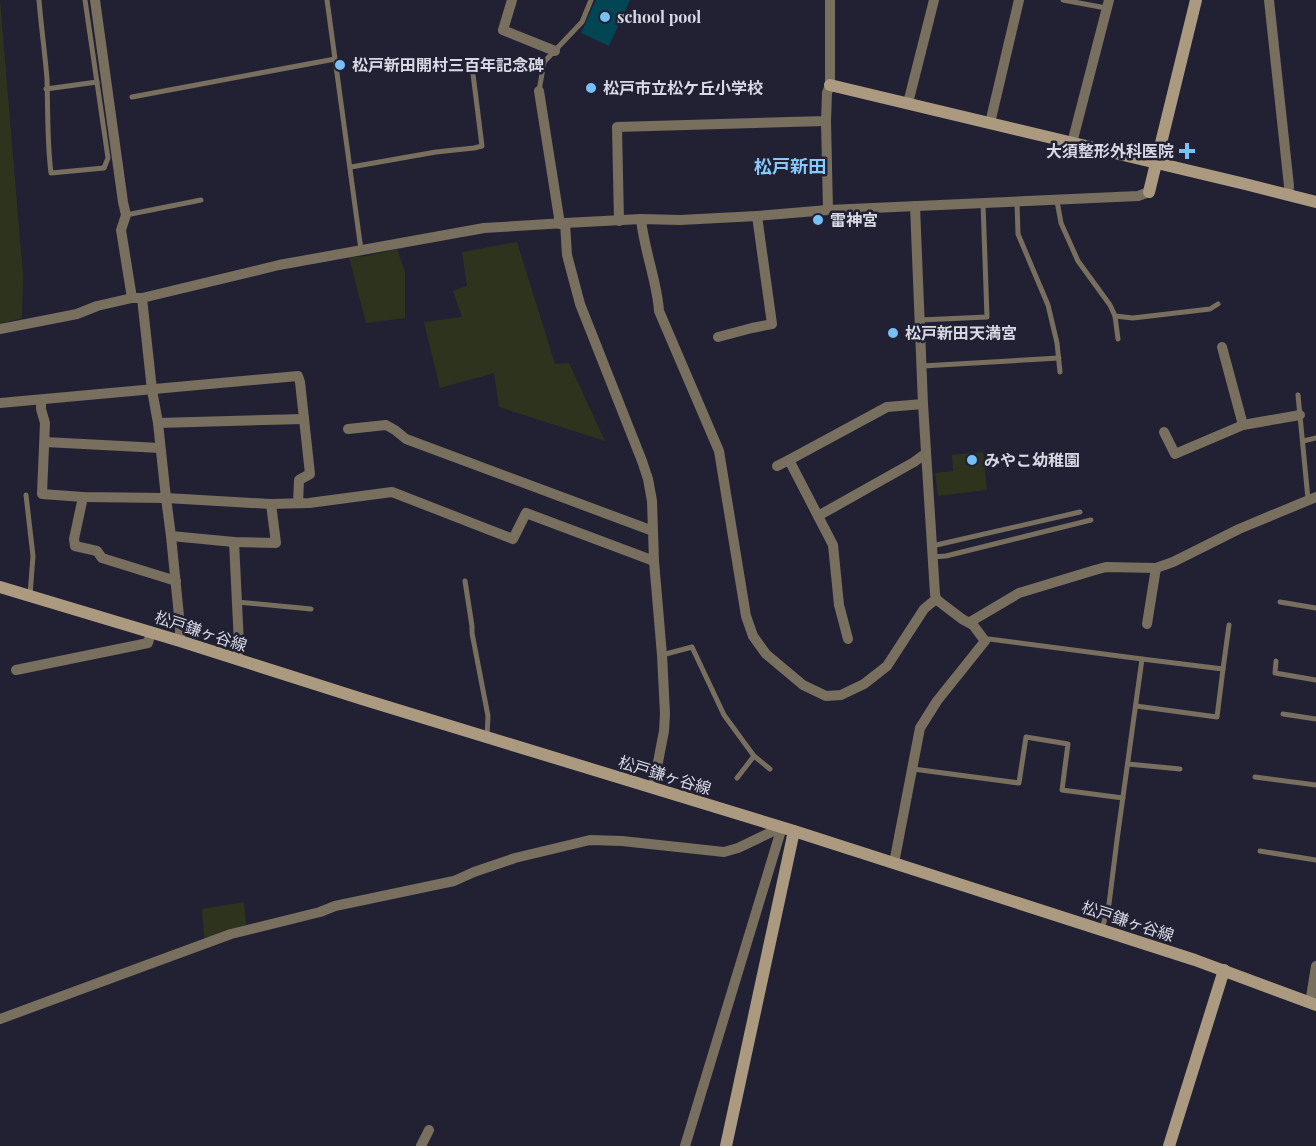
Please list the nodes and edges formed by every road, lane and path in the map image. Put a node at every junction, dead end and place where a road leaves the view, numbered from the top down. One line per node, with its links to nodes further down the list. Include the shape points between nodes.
1 (39, 0): 19 (lane)
2 (85, 0): 17 (lane)
3 (95, 0): 37 (street)
4 (327, 0): 15 (lane)
5 (513, 0): 14 (street, via 503,30)
6 (591, 0): 14 (lane, via 582,22)
7 (830, 0): 18 (street)
8 (934, 0): 22 (street)
9 (1018, 0): 24 (street)
10 (1063, 0): 13 (lane)
11 (1196, 0): 26 (main road)
12 (1269, 0): 29 (street)
13 (1107, 4): 25 (street)
14 (555, 51): 20 (lane, via 544,62)
15 (335, 59): 21 (lane); 27 (lane)
16 (473, 74): 27 (lane, via 482,146)
17 (97, 82): 19 (lane); 19 (lane, via 108,158 104,168 51,173)
18 (830, 85): 22 (main road); 23 (street)
19 (46, 89)
20 (539, 91): 41 (street)
21 (132, 96)
22 (908, 104): 24 (main road)
23 (826, 121): 36 (street); 40 (street, via 617,127)
24 (990, 123): 25 (main road)
25 (1072, 143): 26 (main road)
26 (1156, 162): 28 (main road); 29 (main road)
27 (351, 167): 42 (lane)
28 (1149, 192): 31 (street)
29 (1288, 195): 33 (main road)
30 (201, 200): 37 (lane)
31 (1057, 201): 32 (street); 45 (lane, via 1061,223 1078,261)
32 (1017, 202): 34 (street); 51 (lane, via 1018,234 1048,305)
33 (1316, 202)
34 (983, 203): 35 (street); 46 (lane, via 987,318)
35 (915, 206): 36 (street); 46 (street)
36 (828, 210): 38 (street)
37 (126, 214): 43 (street, via 121,230)
38 (757, 216): 39 (street); 48 (street, via 772,324)
39 (640, 219): 40 (street); 92 (street, via 659,311 719,451 743,601 753,636 771,659 802,685 826,696 841,695 887,666 924,609)
40 (619, 220): 41 (street)
41 (562, 224): 42 (street, via 484,228); 81 (street, via 580,304 648,479)
42 (361, 250): 43 (street)
43 (137, 298): 47 (street); 54 (street)
44 (1218, 304): 45 (lane, via 1210,309 1165,311 1133,318)
45 (1114, 316): 49 (lane)
46 (920, 320): 52 (street)
47 (0, 329)
48 (718, 338)
49 (1118, 339)
50 (1222, 347): 62 (street)
51 (1059, 358): 52 (lane); 53 (lane)
52 (922, 366): 58 (street)
53 (1060, 372)
54 (152, 390): 56 (street); 60 (street, via 298,376); 61 (street)
55 (1298, 395): 59 (lane)
56 (41, 400): 57 (street); 67 (street)
57 (0, 403)
58 (923, 404): 69 (street); 70 (street, via 887,407)
59 (1300, 415): 62 (street); 66 (lane)
60 (304, 419): 61 (street); 76 (street, via 310,474 299,480)
61 (158, 423): 68 (street)
62 (1243, 425): 64 (street, via 1175,454)
63 (348, 429): 81 (street, via 386,425 406,439)
64 (1164, 432)
65 (1316, 438): 66 (lane)
66 (1303, 441): 75 (lane)
67 (45, 442): 68 (street); 73 (street, via 42,494)
68 (160, 448): 74 (street)
69 (926, 454): 79 (street); 84 (street)
70 (789, 460): 71 (street); 79 (street)
71 (777, 466)
72 (26, 495): 91 (lane, via 33,556)
73 (83, 497): 74 (street); 88 (street, via 75,546)
74 (166, 498): 77 (street); 82 (street)
75 (1312, 498): 87 (street)
76 (298, 503): 77 (street); 86 (street, via 392,492 513,538 526,513)
77 (271, 504): 83 (street, via 276,543)
78 (1080, 512): 84 (lane)
79 (818, 516): 101 (street, via 833,545 839,605)
80 (1090, 520): 85 (lane)
81 (652, 531): 86 (street)
82 (171, 536): 83 (street); 88 (street)
83 (234, 542): 93 (street)
84 (932, 546): 85 (street)
85 (932, 557): 92 (street)
86 (654, 561): 104 (street)
87 (1156, 568): 97 (street, via 1095,570 1019,593); 98 (street)
88 (176, 581): 102 (street)
89 (465, 581): 114 (lane, via 488,716)
90 (0, 587): 91 (main road, 松戸鎌ヶ谷線)
91 (30, 596): 100 (main road, 松戸鎌ヶ谷線)
92 (936, 599): 97 (street)
93 (237, 602): 96 (lane); 106 (street)
94 (1280, 602): 95 (lane)
95 (1316, 608)
96 (311, 609)
97 (970, 622): 103 (street)
98 (1147, 624)
99 (1230, 625): 108 (lane)
100 (151, 632): 102 (main road, 松戸鎌ヶ谷線); 109 (street, via 148,643)
101 (848, 639)
102 (180, 641): 106 (main road, 松戸鎌ヶ谷線)
103 (986, 641): 105 (lane); 118 (street, via 920,728)
104 (662, 655): 115 (lane, via 692,647 724,715); 123 (street, via 664,732)
105 (1142, 659): 108 (lane); 111 (lane)
106 (237, 660): 114 (main road, 松戸鎌ヶ谷線)
107 (1276, 661): 110 (lane, via 1275,673)
108 (1223, 669): 111 (lane, via 1217,717)
109 (16, 670)
110 (1316, 680)
111 (1136, 706): 116 (lane)
112 (1283, 714): 113 (lane)
113 (1316, 719)
114 (487, 737): 123 (main road, 松戸鎌ヶ谷線)
115 (754, 756): 117 (lane); 121 (lane)
116 (1128, 764): 119 (lane); 124 (lane)
117 (770, 769)
118 (913, 769): 124 (lane, via 1019,783 1026,737 1068,744 1062,790); 128 (street)
119 (1180, 770)
120 (1255, 777): 122 (lane)
121 (737, 778)
122 (1316, 785)
123 (652, 788): 125 (main road, 松戸鎌ヶ谷線)
124 (1123, 798): 129 (lane)
125 (788, 829): 128 (main road, 松戸鎌ヶ谷線); 133 (street, via 724,852 590,840 525,855 454,881 335,906 231,934); 136 (street); 137 (main road)
126 (1260, 851): 127 (lane)
127 (1316, 860)
128 (894, 863): 129 (main road, 松戸鎌ヶ谷線)
129 (1102, 929): 131 (main road, 松戸鎌ヶ谷線)
130 (1316, 966): 132 (street)
131 (1224, 970): 132 (main road, 松戸鎌ヶ谷線); 138 (main road)
132 (1313, 1004)
133 (0, 1019)
134 (429, 1130): 135 (street)
135 (421, 1146)
136 (685, 1146)
137 (726, 1146)
138 (1169, 1146)

